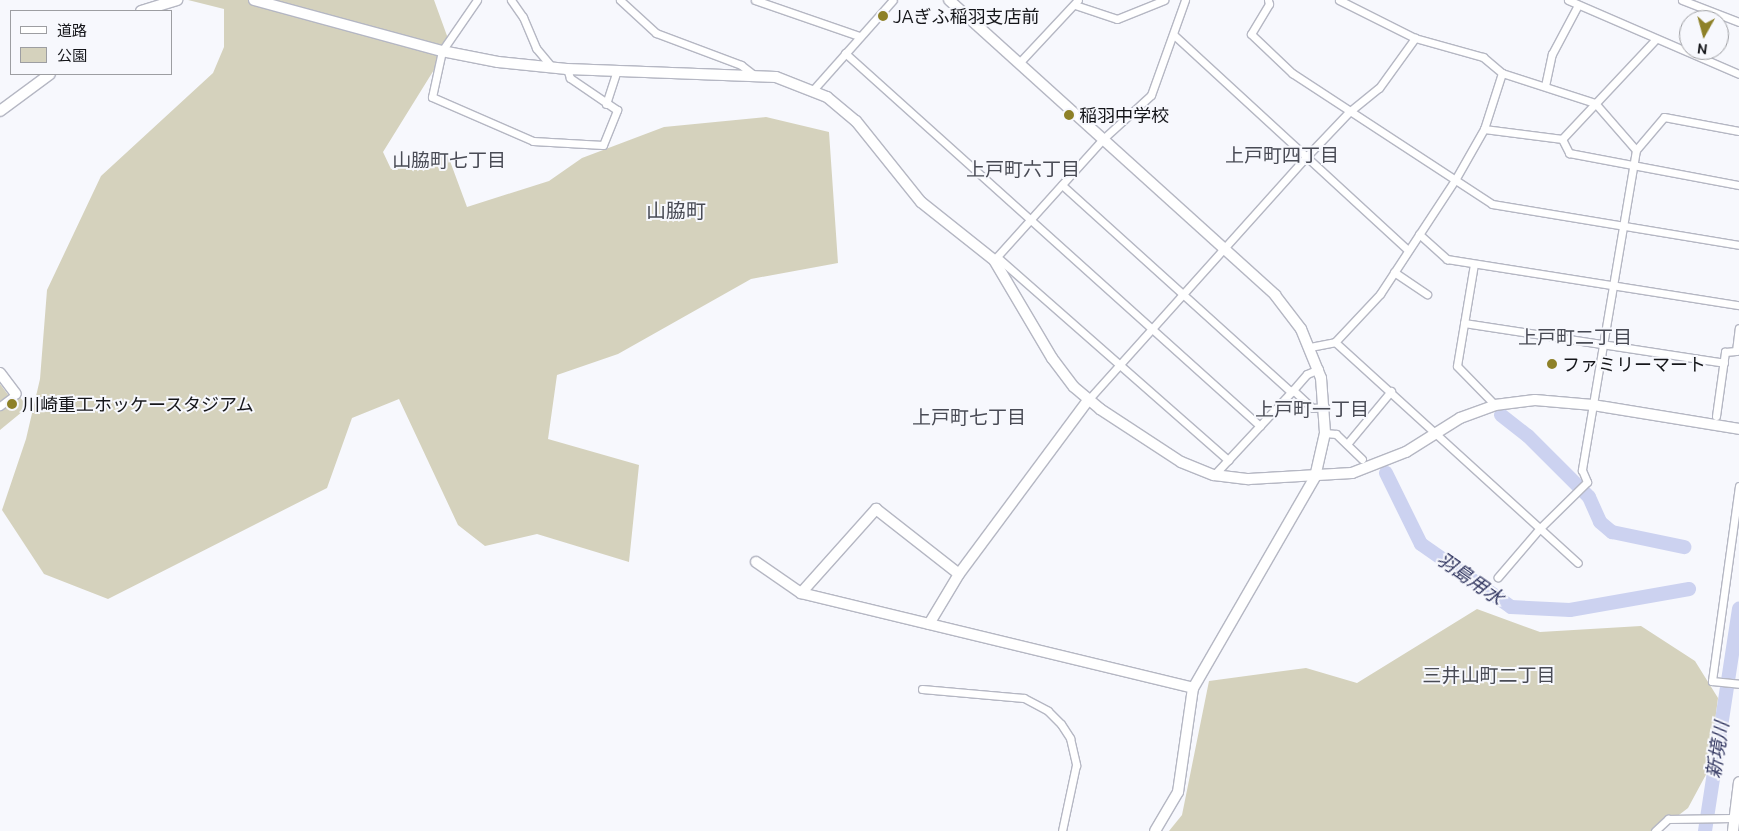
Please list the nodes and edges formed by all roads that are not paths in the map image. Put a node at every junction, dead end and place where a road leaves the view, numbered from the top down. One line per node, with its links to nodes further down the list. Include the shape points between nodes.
1 (177, 0): 18 (street)
2 (254, 0): 24 (street)
3 (477, 0): 24 (street)
4 (511, 0): 27 (street, via 523,17 536,48)
5 (620, 0): 33 (street, via 656,33 740,65)
6 (754, 0): 20 (street)
7 (893, 0): 20 (street)
8 (949, 0): 26 (street)
9 (1164, 0): 16 (street, via 1117,19)
10 (1185, 0): 21 (street)
11 (1268, 0): 39 (street, via 1269,4 1251,34 1292,73)
12 (1339, 0): 15 (street)
13 (1568, 0): 17 (street)
14 (1682, 0): 19 (street)
15 (1350, 2): 22 (street)
16 (1076, 3): 26 (street)
17 (1582, 4): 23 (street); 34 (street, via 1552,54)
18 (144, 10)
19 (1739, 22)
20 (859, 36): 25 (street)
21 (1174, 36): 42 (street, via 1150,95); 45 (street)
22 (1415, 38): 30 (street, via 1483,57); 39 (street, via 1379,88)
23 (1656, 40): 31 (street); 37 (street)
24 (442, 52): 27 (street); 36 (street, via 432,96 533,141 603,145 617,110)
25 (845, 53): 35 (street); 50 (street)
26 (1019, 63): 42 (street)
27 (553, 68): 28 (street)
28 (567, 69): 29 (street); 36 (street, via 570,78)
29 (617, 71): 33 (street); 36 (street)
30 (1502, 74): 34 (street); 40 (street)
31 (1739, 74)
32 (49, 75): 38 (street)
33 (754, 75): 35 (street, via 776,77)
34 (1545, 86): 37 (street)
35 (813, 90): 56 (street, via 848,112 921,202)
36 (606, 104)
37 (1595, 104): 43 (street); 44 (street)
38 (0, 111)
39 (1349, 112): 45 (street); 47 (street)
40 (1484, 128): 43 (street); 47 (street)
41 (1739, 131): 44 (street, via 1664,117)
42 (1103, 139): 48 (street); 54 (street)
43 (1562, 139): 46 (street, via 1570,153)
44 (1636, 150): 46 (street)
45 (1308, 155): 54 (street); 55 (street)
46 (1633, 166): 49 (street); 51 (street)
47 (1455, 180): 51 (street, via 1492,204); 52 (street)
48 (1062, 185): 50 (street); 60 (street)
49 (1739, 185)
50 (1030, 220): 56 (street); 65 (street)
51 (1623, 226): 53 (street); 59 (street)
52 (1419, 234): 55 (street); 57 (street, via 1447,259)
53 (1739, 245)
54 (1224, 248): 60 (street); 68 (street, via 1285,306)
55 (1408, 250): 58 (street)
56 (996, 258): 70 (street); 76 (street, via 1062,373)
57 (1474, 264): 59 (street); 63 (street)
58 (1394, 272): 61 (street); 66 (street, via 1380,294)
59 (1612, 286): 62 (street); 67 (street)
60 (1183, 294): 65 (street); 73 (street)
61 (1427, 294)
62 (1739, 305)
63 (1464, 323): 67 (street); 77 (street, via 1457,366)
64 (1739, 328): 69 (street, via 1736,351 1725,352)
65 (1151, 329): 70 (street); 82 (street)
66 (1335, 342): 68 (street); 74 (street)
67 (1603, 344): 69 (street); 78 (street)
68 (1310, 347): 71 (street)
69 (1724, 363): 81 (street)
70 (1120, 364): 76 (street); 88 (street)
71 (1319, 369): 73 (street, via 1307,374); 80 (street)
72 (0, 373): 75 (street)
73 (1292, 391): 80 (street, via 1312,408); 82 (street)
74 (1391, 391): 84 (street); 86 (street)
75 (16, 394): 79 (street)
76 (1088, 400): 89 (street, via 1181,462); 95 (street)
77 (1495, 404): 78 (street, via 1535,400); 84 (street)
78 (1592, 405): 83 (street); 92 (street, via 1582,470 1587,482)
79 (0, 406)
80 (1325, 407): 85 (street)
81 (1716, 416)
82 (1260, 426): 88 (street)
83 (1739, 429)
84 (1435, 432): 90 (street, via 1406,452 1375,466 1352,473); 92 (street)
85 (1325, 433): 86 (street, via 1336,434); 90 (street)
86 (1347, 444): 87 (street)
87 (1362, 459)
88 (1228, 460): 89 (street)
89 (1214, 476): 90 (street, via 1249,479)
90 (1315, 477): 100 (street)
91 (1739, 486): 99 (street, via 1712,681)
92 (1540, 528): 94 (street); 96 (street)
93 (756, 562): 97 (street)
94 (1578, 563)
95 (959, 574): 97 (street, via 876,509); 98 (street)
96 (1498, 577)
97 (801, 593): 98 (street)
98 (929, 624): 100 (street)
99 (1739, 684)
100 (1193, 688): 105 (street, via 1178,792)
101 (922, 689): 104 (street, via 1024,698 1048,711 1062,724 1070,738 1076,765)
102 (1739, 782): 103 (street)
103 (1730, 818): 106 (street, via 1668,819); 107 (street)
104 (1062, 831)
105 (1155, 831)
106 (1655, 831)
107 (1733, 831)

